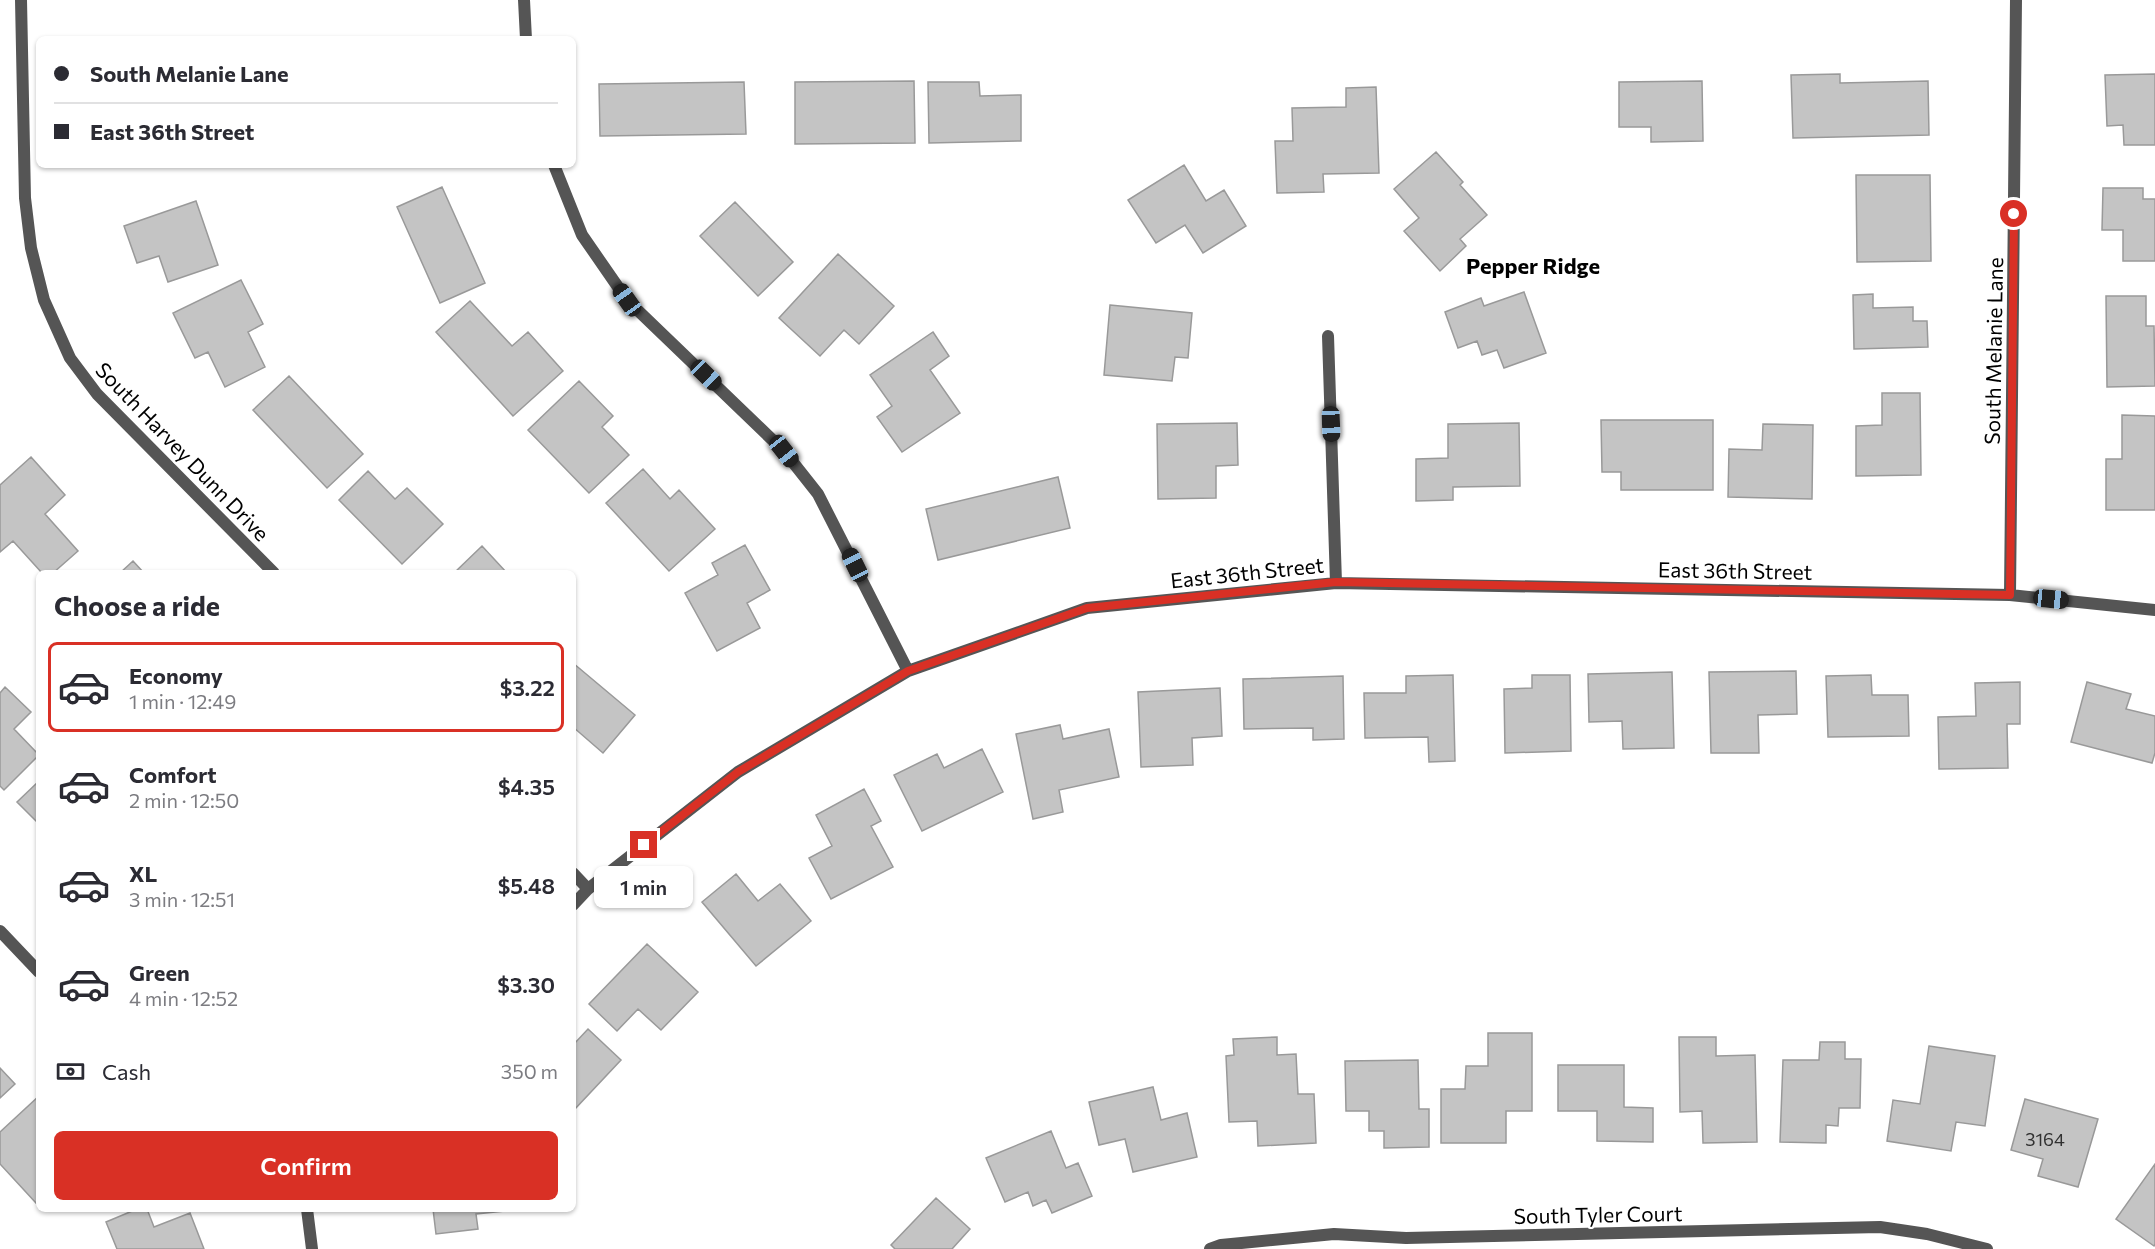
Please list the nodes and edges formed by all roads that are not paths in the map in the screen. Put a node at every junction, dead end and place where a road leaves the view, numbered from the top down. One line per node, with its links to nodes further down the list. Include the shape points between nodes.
1 (21, 0): 7 (street, South Harvey Dunn Drive, via 25,198 31,248 44,300 70,358 97,394)
2 (524, 0): 4 (street)
3 (2016, 0): 9 (street, South Melanie Lane)
4 (526, 36)
5 (555, 168): 11 (street, via 582,235 627,300 784,451 818,494)
6 (1328, 336): 8 (street)
7 (271, 570)
8 (1336, 582): 9 (street, East 36th Street); 11 (street, East 36th Street, via 1087,608)
9 (2010, 595): 10 (street, East 36th Street)
10 (2155, 610)
11 (908, 671): 13 (street, East 36th Street, via 738,772)
12 (576, 876): 13 (street)
13 (588, 889): 14 (street, East 36th Street)
14 (576, 902)
15 (0, 931): 16 (street)
16 (36, 969)
17 (306, 1212): 19 (street)
18 (1406, 1243): 20 (street, South Tyler Court, via 1334,1234); 21 (street, South Tyler Court, via 1880,1227)
19 (312, 1249)
20 (1210, 1249)
21 (1987, 1249)

